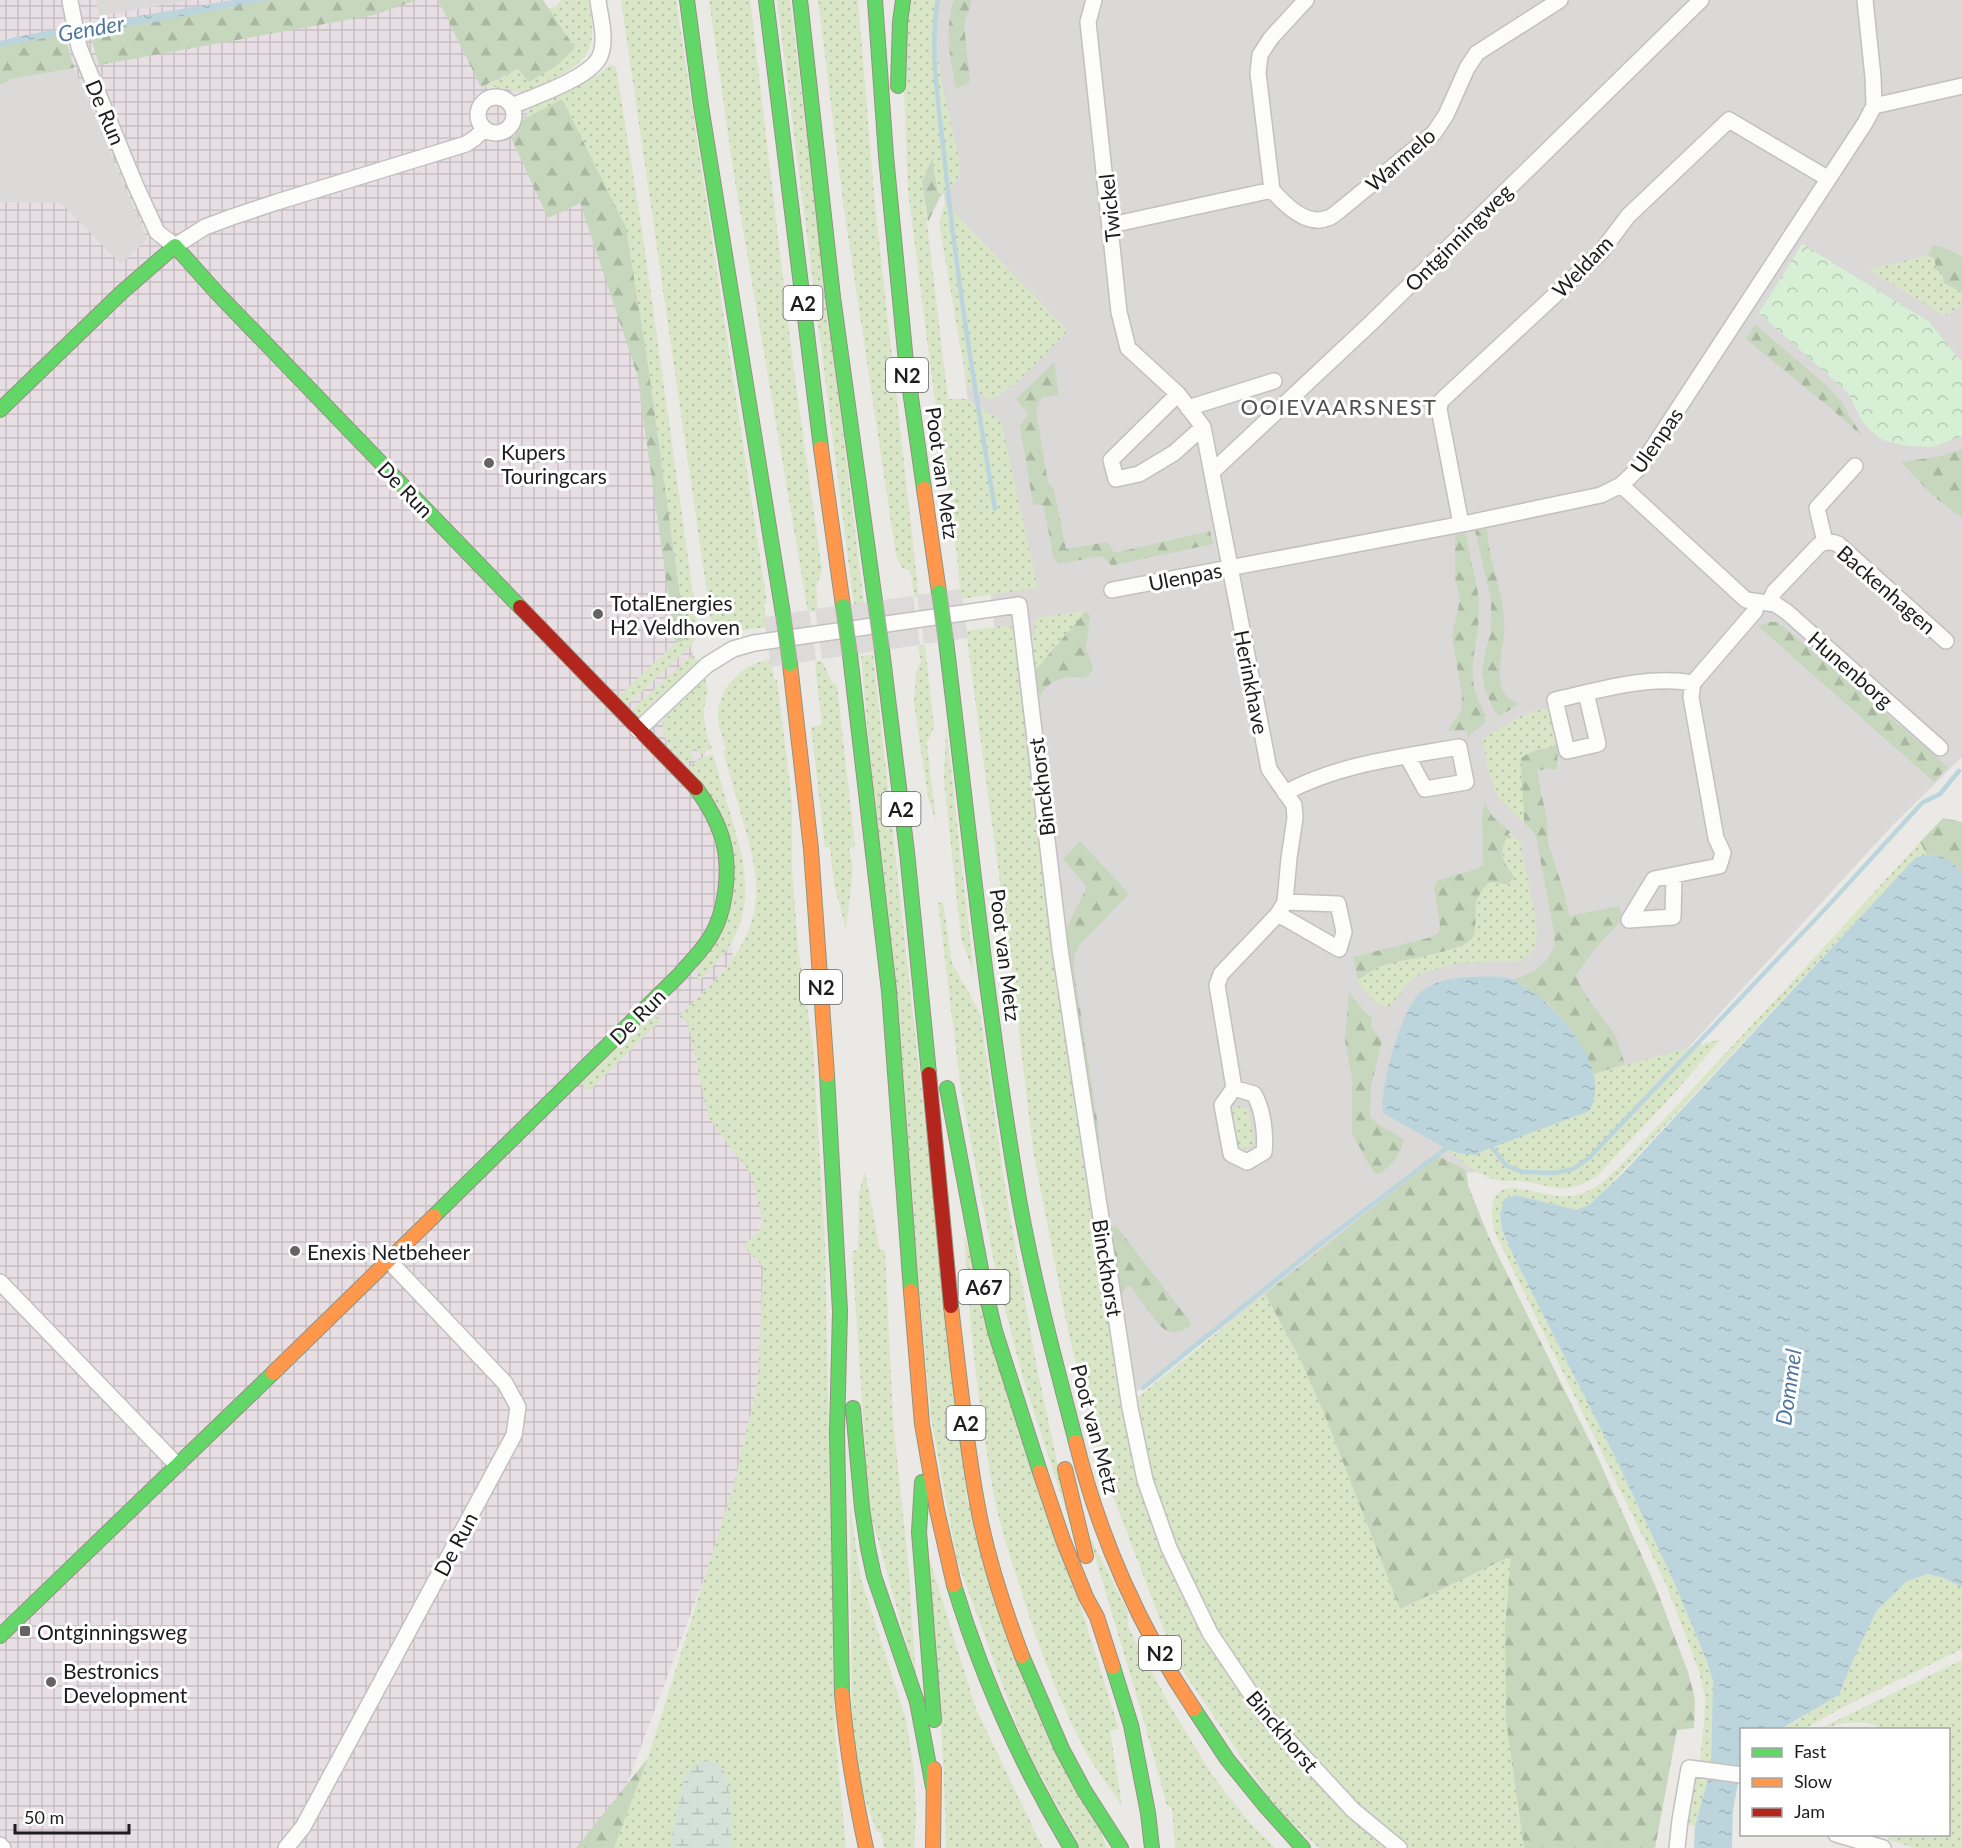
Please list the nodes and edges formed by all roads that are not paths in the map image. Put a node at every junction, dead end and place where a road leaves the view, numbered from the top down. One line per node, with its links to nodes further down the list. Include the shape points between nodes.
1 (598, 0): 14 (street, via 603,42 596,63 571,80)
2 (687, 0): 50 (main road, N2, bridge, via 700,106 790,664 812,861)
3 (766, 0): 52 (main road, A2, bridge, via 889,991)
4 (800, 0): 43 (main road, A2, bridge, via 833,297 907,852)
5 (875, 0): 17 (main road, Poot van Metz / N2)
6 (903, 0): 17 (main road, N2, via 898,93)
7 (1094, 0): 20 (street, Twickel, via 1088,22)
8 (1306, 0): 19 (street, via 1260,54 1258,73)
9 (1560, 0): 19 (street, Warmelo, via 1477,53 1434,132 1327,219 1311,221 1283,203)
10 (1701, 0): 28 (street, Ontginningweg, via 1370,324)
11 (1865, 0): 15 (street)
12 (70, 1): 21 (street, De Run, via 77,40 91,78 157,232)
13 (1962, 86): 15 (street)
14 (512, 106): 16 (street, via 513,123 507,129 492,133); 16 (street, via 500,97 482,102 477,111)
15 (1874, 106): 18 (street, Ulenpas)
16 (484, 129): 21 (street, via 466,144 232,217)
17 (886, 156): 47 (main road, Poot van Metz / N2, bridge, via 906,363 946,641 1000,1079)
18 (1827, 178): 29 (street, Ulenpas, via 1640,467); 30 (street, Weldam, via 1729,120 1628,216 1601,252 1441,401 1439,409)
19 (1272, 190): 20 (street)
20 (1111, 225): 23 (street, Twickel, via 1119,312 1128,348)
21 (175, 246): 25 (main road); 38 (main road, De Run)
22 (1274, 381): 24 (street)
23 (1178, 394): 24 (street, Twickel); 26 (street, via 1111,460 1116,480 1139,474 1174,453)
24 (1188, 408): 26 (street, Twickel)
25 (0, 410)
26 (1203, 427): 28 (street, Twickel)
27 (1855, 466): 31 (street, Backenhagen, via 1817,508)
28 (1212, 472): 32 (street, Twickel)
29 (1621, 485): 30 (street, Ulenpas, via 1601,495); 34 (street, Hunenborg, via 1746,600)
30 (1461, 524): 32 (street, Ulenpas)
31 (1825, 542): 34 (street, Backenhagen); 35 (street, Backenhagen, via 1838,544)
32 (1230, 568): 33 (street, Ulenpas); 41 (street, Herinkhave, via 1269,770)
33 (1112, 590)
34 (1763, 602): 36 (street); 39 (street, Hunenborg, via 1787,612)
35 (1946, 641)
36 (1693, 683): 37 (street, via 1635,682); 42 (street, via 1691,697 1716,838 1723,853 1719,866)
37 (1586, 693)
38 (638, 730): 48 (main road, De Run, via 696,788 723,835 728,877 714,930 680,974); 67 (street, Binckhorst, via 707,665 733,649 1019,605 1060,949 1130,1408 1145,1480 1170,1548 1210,1633 1265,1715 1353,1810)
39 (1940, 748)
40 (1407, 756): 41 (street, via 1330,774)
41 (1285, 792): 46 (street, Herinkhave, via 1294,805 1295,818 1282,908 1221,974 1216,985)
42 (1674, 875)
43 (917, 968): 44 (main road, via 935,1022); 64 (main road, A2, via 952,1309 977,1503 1009,1622 1037,1693 1084,1790)
44 (941, 1056)
45 (945, 1078): 55 (main road, A67, via 995,1331 1063,1540)
46 (1234, 1088)
47 (1031, 1260): 51 (main road, A67); 66 (main road, Poot van Metz / N2, via 1083,1472 1123,1580 1176,1682 1227,1759)
48 (388, 1261): 54 (main road, De Run); 61 (street, De Run, via 505,1383 518,1407 514,1435 303,1827)
49 (0, 1282): 54 (street)
50 (840, 1311): 58 (main road, N2, via 868,1548 917,1702); 60 (main road, N2, via 837,1432 841,1678 852,1783)
51 (1053, 1407)
52 (924, 1440): 58 (main road, A2, via 919,1532 935,1730); 63 (main road, A2, via 951,1574 975,1651 1012,1742)
53 (1061, 1453): 55 (main road, A67)
54 (177, 1465): 56 (main road, De Run)
55 (1097, 1617): 65 (main road, A67, via 1131,1725)
56 (0, 1636)
57 (1740, 1775): 68 (street, via 1695,1769 1681,1809)
58 (933, 1787): 62 (main road, A2)
59 (1843, 1836): 69 (street)
60 (865, 1846)
61 (286, 1848)
62 (933, 1848)
63 (1071, 1848)
64 (1121, 1848)
65 (1152, 1848)
66 (1303, 1848)
67 (1399, 1848)
68 (1677, 1848)
69 (1883, 1848)

